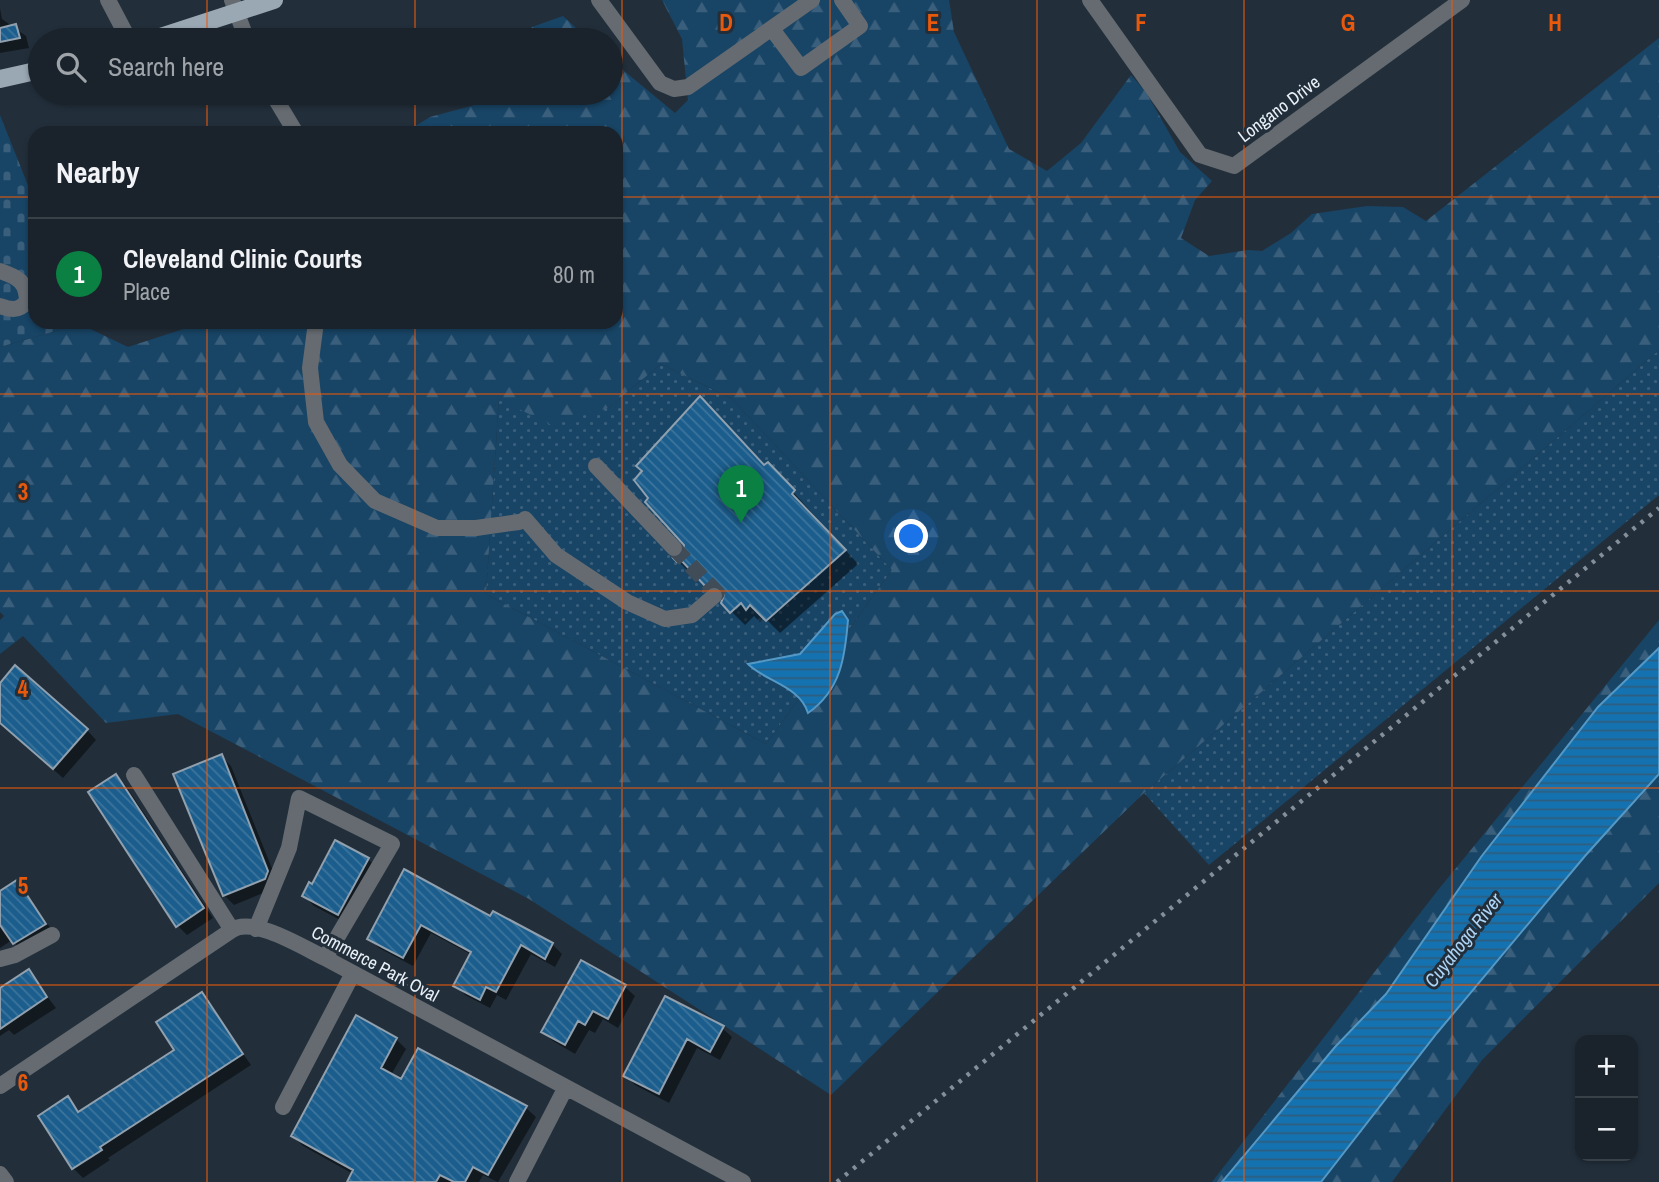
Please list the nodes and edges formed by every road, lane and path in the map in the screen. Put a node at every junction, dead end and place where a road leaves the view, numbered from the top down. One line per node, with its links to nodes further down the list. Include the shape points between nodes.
1 (108, 0): 9 (street)
2 (274, 0): 8 (main road)
3 (599, 0): 12 (street)
4 (812, 0): 13 (street)
5 (842, 0): 13 (street, via 860,26 801,68)
6 (1090, 0): 7 (street, Longano Drive, via 1200,155 1234,166)
7 (1462, 0)
8 (235, 6): 10 (main road); 11 (street)
9 (123, 28)
10 (181, 28)
11 (243, 28)
12 (620, 28)
13 (772, 29): 14 (street, via 688,86 674,89 660,83)
14 (623, 33)
15 (28, 73): 16 (main road)
16 (0, 79)
17 (279, 105): 18 (street)
18 (292, 126)
19 (0, 271): 20 (street, via 24,284 27,302 20,309)
20 (0, 306)
21 (315, 329): 24 (street, via 310,368 316,422 340,465 374,501 437,528 476,528 522,520 578,571 665,620 692,615)
22 (596, 466): 23 (street)
23 (674, 548)
24 (714, 596)
25 (134, 775): 27 (street)
26 (256, 929): 27 (street, Commerce Park Oval, via 239,925); 29 (street, Commerce Park Oval, via 277,934); 29 (street, via 289,848 299,798 393,844)
27 (232, 930): 32 (street)
28 (52, 935): 30 (street)
29 (325, 958): 31 (street, Commerce Park Oval)
30 (0, 959)
31 (353, 973): 33 (street, Commerce Park Oval); 34 (street)
32 (0, 1086)
33 (566, 1087): 37 (street); 38 (street, Commerce Park Oval)
34 (283, 1107)
35 (0, 1174): 36 (street)
36 (6, 1182)
37 (517, 1182)
38 (743, 1182)

